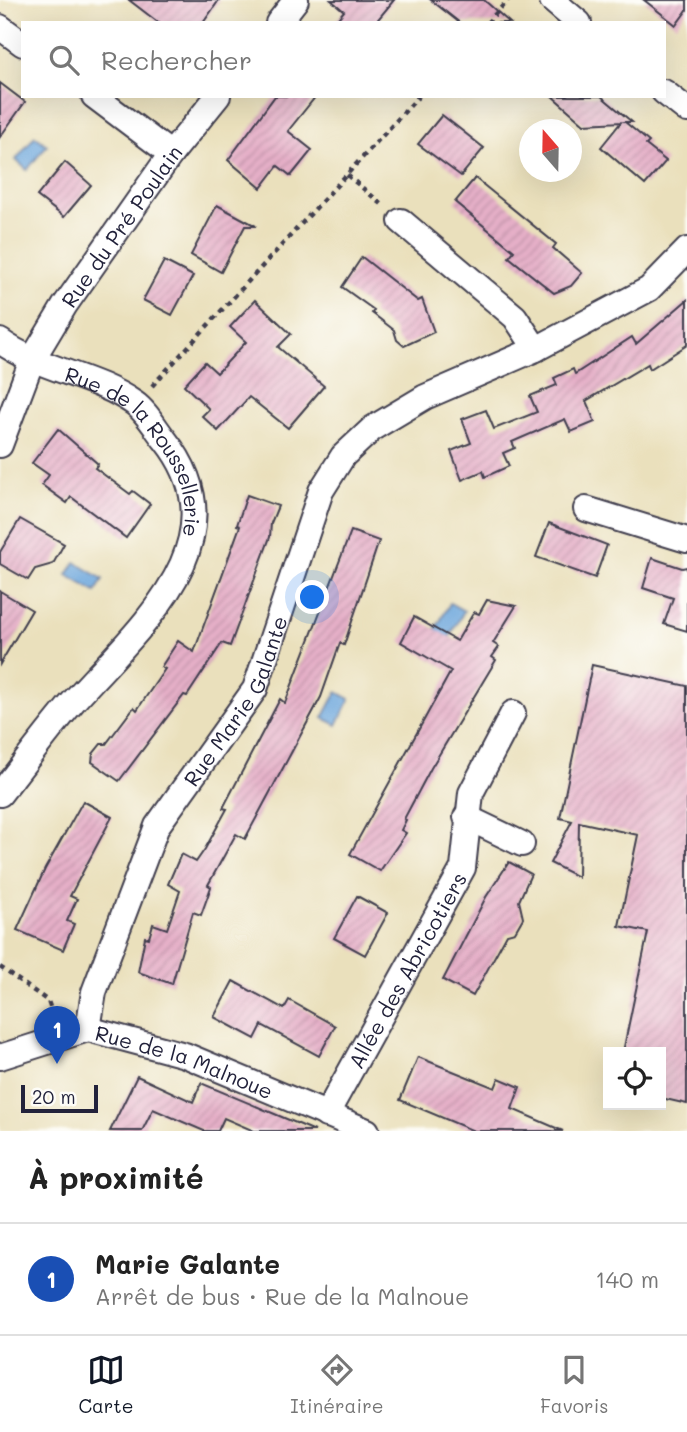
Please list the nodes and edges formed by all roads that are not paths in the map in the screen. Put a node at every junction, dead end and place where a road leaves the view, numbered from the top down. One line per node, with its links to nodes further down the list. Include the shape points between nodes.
1 (296, 0): 3 (street)
2 (552, 0): 4 (street)
3 (280, 21)
4 (577, 21)
5 (0, 27): 6 (street)
6 (21, 43)
7 (666, 94): 10 (street)
8 (97, 98): 11 (street)
9 (216, 98): 11 (street, Rue du Pré Poulain)
10 (687, 110)
11 (171, 154): 16 (street, Rue du Pré Poulain)
12 (401, 220): 15 (street, via 515,317)
13 (687, 250): 15 (street, Rue Marie Galante, via 649,289)
14 (0, 341): 16 (street, Rue de la Roussellerie)
15 (536, 349): 24 (street, Rue Marie Galante, via 425,397 373,428 343,456 321,491 255,690 157,825 93,992)
16 (32, 360): 17 (street, Rue du Pré Poulain); 21 (street, Rue de la Roussellerie, via 136,404 183,463 194,506 193,537 178,574 151,616)
17 (0, 445)
18 (586, 509): 19 (street)
19 (687, 540)
20 (513, 713): 22 (street, Allée des Abricotiers, via 471,793)
21 (0, 794)
22 (466, 817): 23 (street); 26 (street, Allée des Abricotiers, via 463,867)
23 (522, 844)
24 (89, 1029): 25 (street, Rue de la Malnoue); 26 (street, Rue de la Malnoue, via 185,1055)
25 (0, 1057)
26 (326, 1115): 27 (street, Rue de la Malnoue)
27 (367, 1131)

